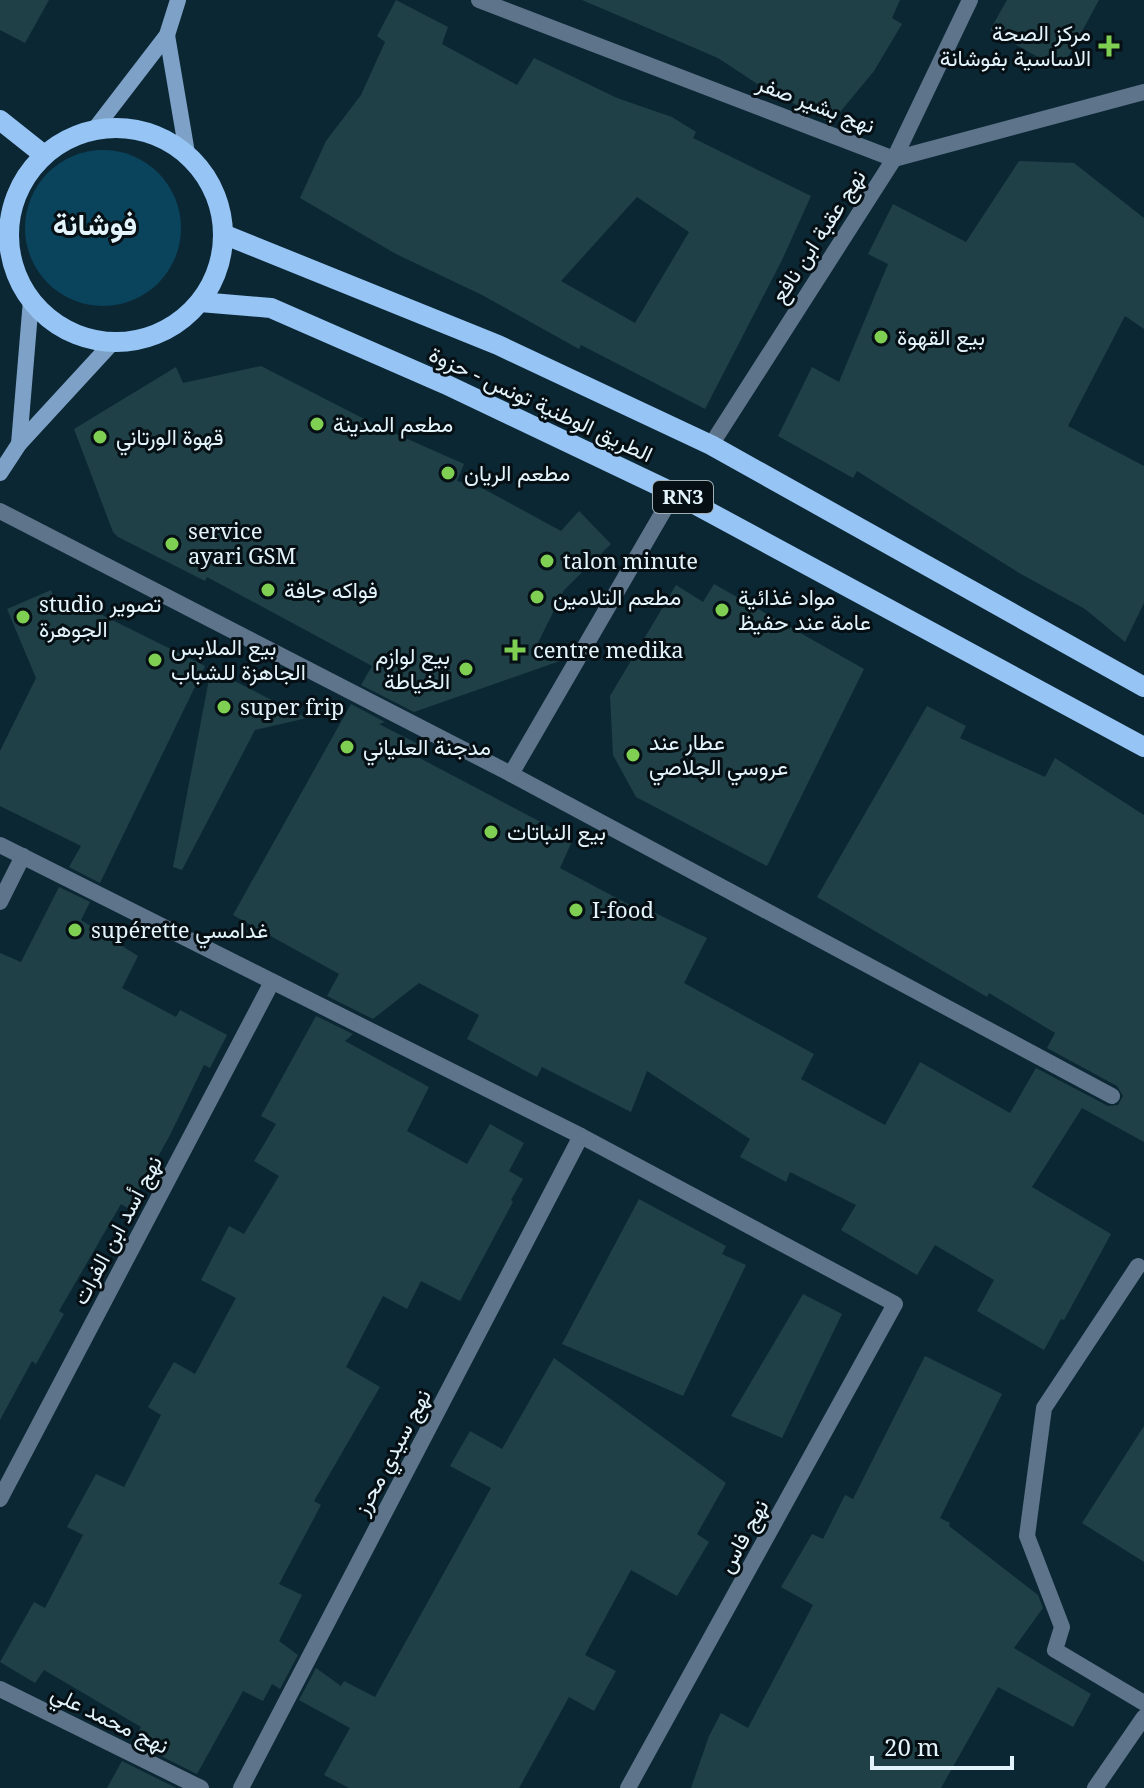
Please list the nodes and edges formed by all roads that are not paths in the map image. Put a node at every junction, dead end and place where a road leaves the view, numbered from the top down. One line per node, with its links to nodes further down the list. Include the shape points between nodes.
1 (178, 0): 4 (main road)
2 (479, 0): 10 (street, نهج بشير صفر)
3 (970, 0): 10 (street, نهج عقبة ابن نافع)
4 (167, 35): 7 (main road); 8 (main road)
5 (1144, 92): 10 (street, نهج بشير صفر)
6 (0, 120): 9 (main road)
7 (94, 130): 8 (main road, via 127,128 159,136); 9 (main road, via 67,139)
8 (187, 153): 12 (main road, via 213,189)
9 (44, 155): 11 (main road)
10 (894, 159): 17 (street, نهج عقبة ابن نافع)
11 (7, 200): 13 (main road, via 15,271)
12 (223, 234): 14 (main road, via 218,270); 17 (main road, الطريق الوطنية تونس - حزوة / RN3, via 498,345)
13 (31, 300): 15 (main road, via 67,330); 16 (main road)
14 (200, 302): 15 (main road, via 166,329); 19 (main road, الطريق الوطنية تونس - حزوة / RN3, via 271,308)
15 (112, 343): 16 (main road)
16 (19, 444): 18 (main road)
17 (711, 445): 21 (main road, الطريق الوطنية تونس - حزوة / RN3)
18 (0, 473)
19 (674, 493): 22 (main road, الطريق الوطنية تونس - حزوة / RN3); 23 (street)
20 (0, 511): 23 (street)
21 (1144, 687)
22 (1144, 747)
23 (511, 774): 28 (street)
24 (0, 845): 25 (street)
25 (23, 856): 26 (street); 27 (street)
26 (0, 902)
27 (272, 982): 29 (street); 31 (street, نهج أسد ابن الفرات)
28 (1112, 1096)
29 (581, 1136): 36 (street, نهج سيدي محرز); 37 (street, نهج فاس, via 895,1304)
30 (1138, 1266): 33 (street, via 1044,1408 1027,1536 1062,1627 1055,1650)
31 (0, 1499)
32 (0, 1689): 35 (street, نهج محمد علي)
33 (1144, 1703)
34 (1144, 1717): 38 (street)
35 (201, 1788)
36 (241, 1788)
37 (628, 1788)
38 (1095, 1788)

